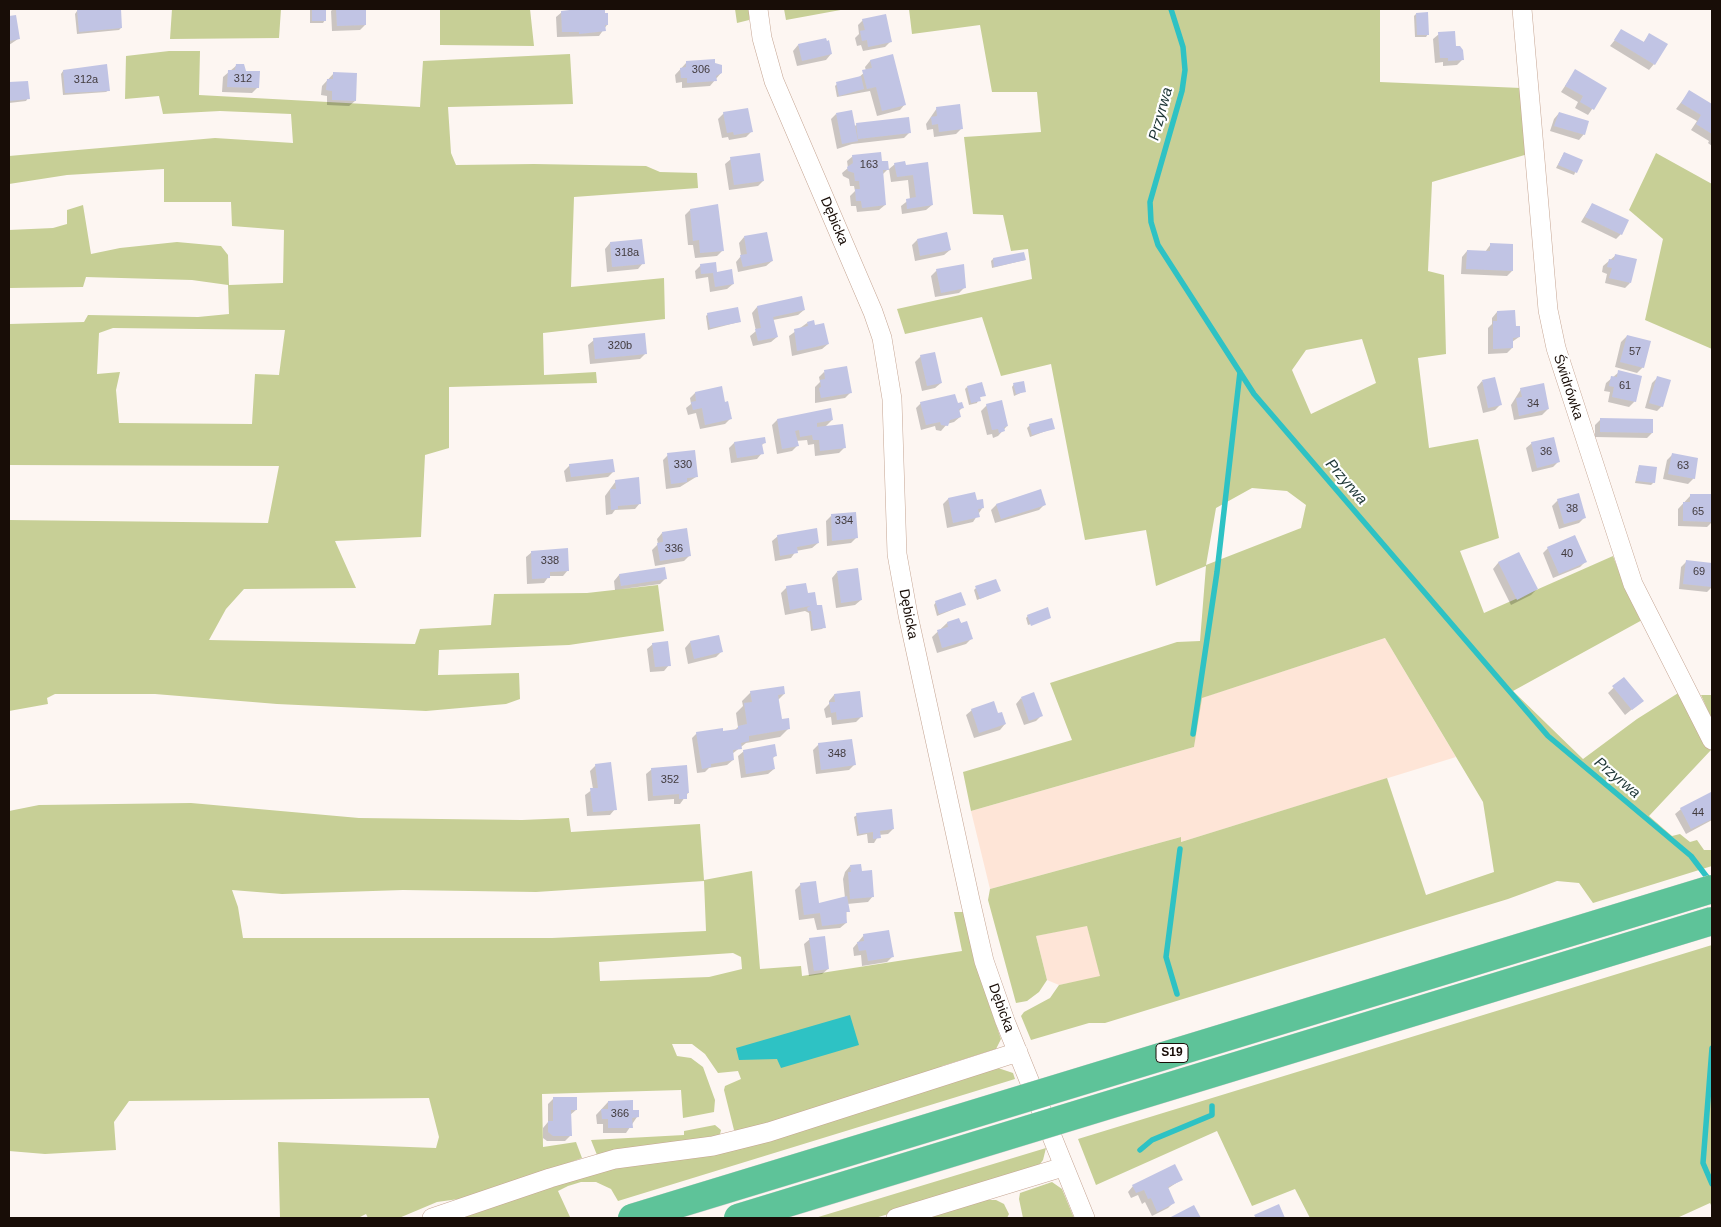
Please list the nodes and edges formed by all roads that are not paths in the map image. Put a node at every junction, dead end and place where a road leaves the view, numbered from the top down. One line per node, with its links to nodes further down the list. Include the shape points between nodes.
1 (758, 9): 6 (street, Dębicka, via 774,81 882,338 892,400 898,554 908,615 984,960)
2 (1522, 9): 3 (street, Świdrówka, via 1548,310 1556,348 1633,584)
3 (1712, 740)
4 (1712, 889): 9 (highway, S19, bridge)
5 (1712, 921): 10 (highway, S19, bridge)
6 (1018, 1052): 7 (street, Dębicka); 8 (street, via 787,1127 713,1146 615,1158)
7 (1063, 1167): 11 (street); 12 (street, Dębicka)
8 (432, 1218)
9 (632, 1218)
10 (738, 1218)
11 (896, 1218)
12 (1085, 1218)

